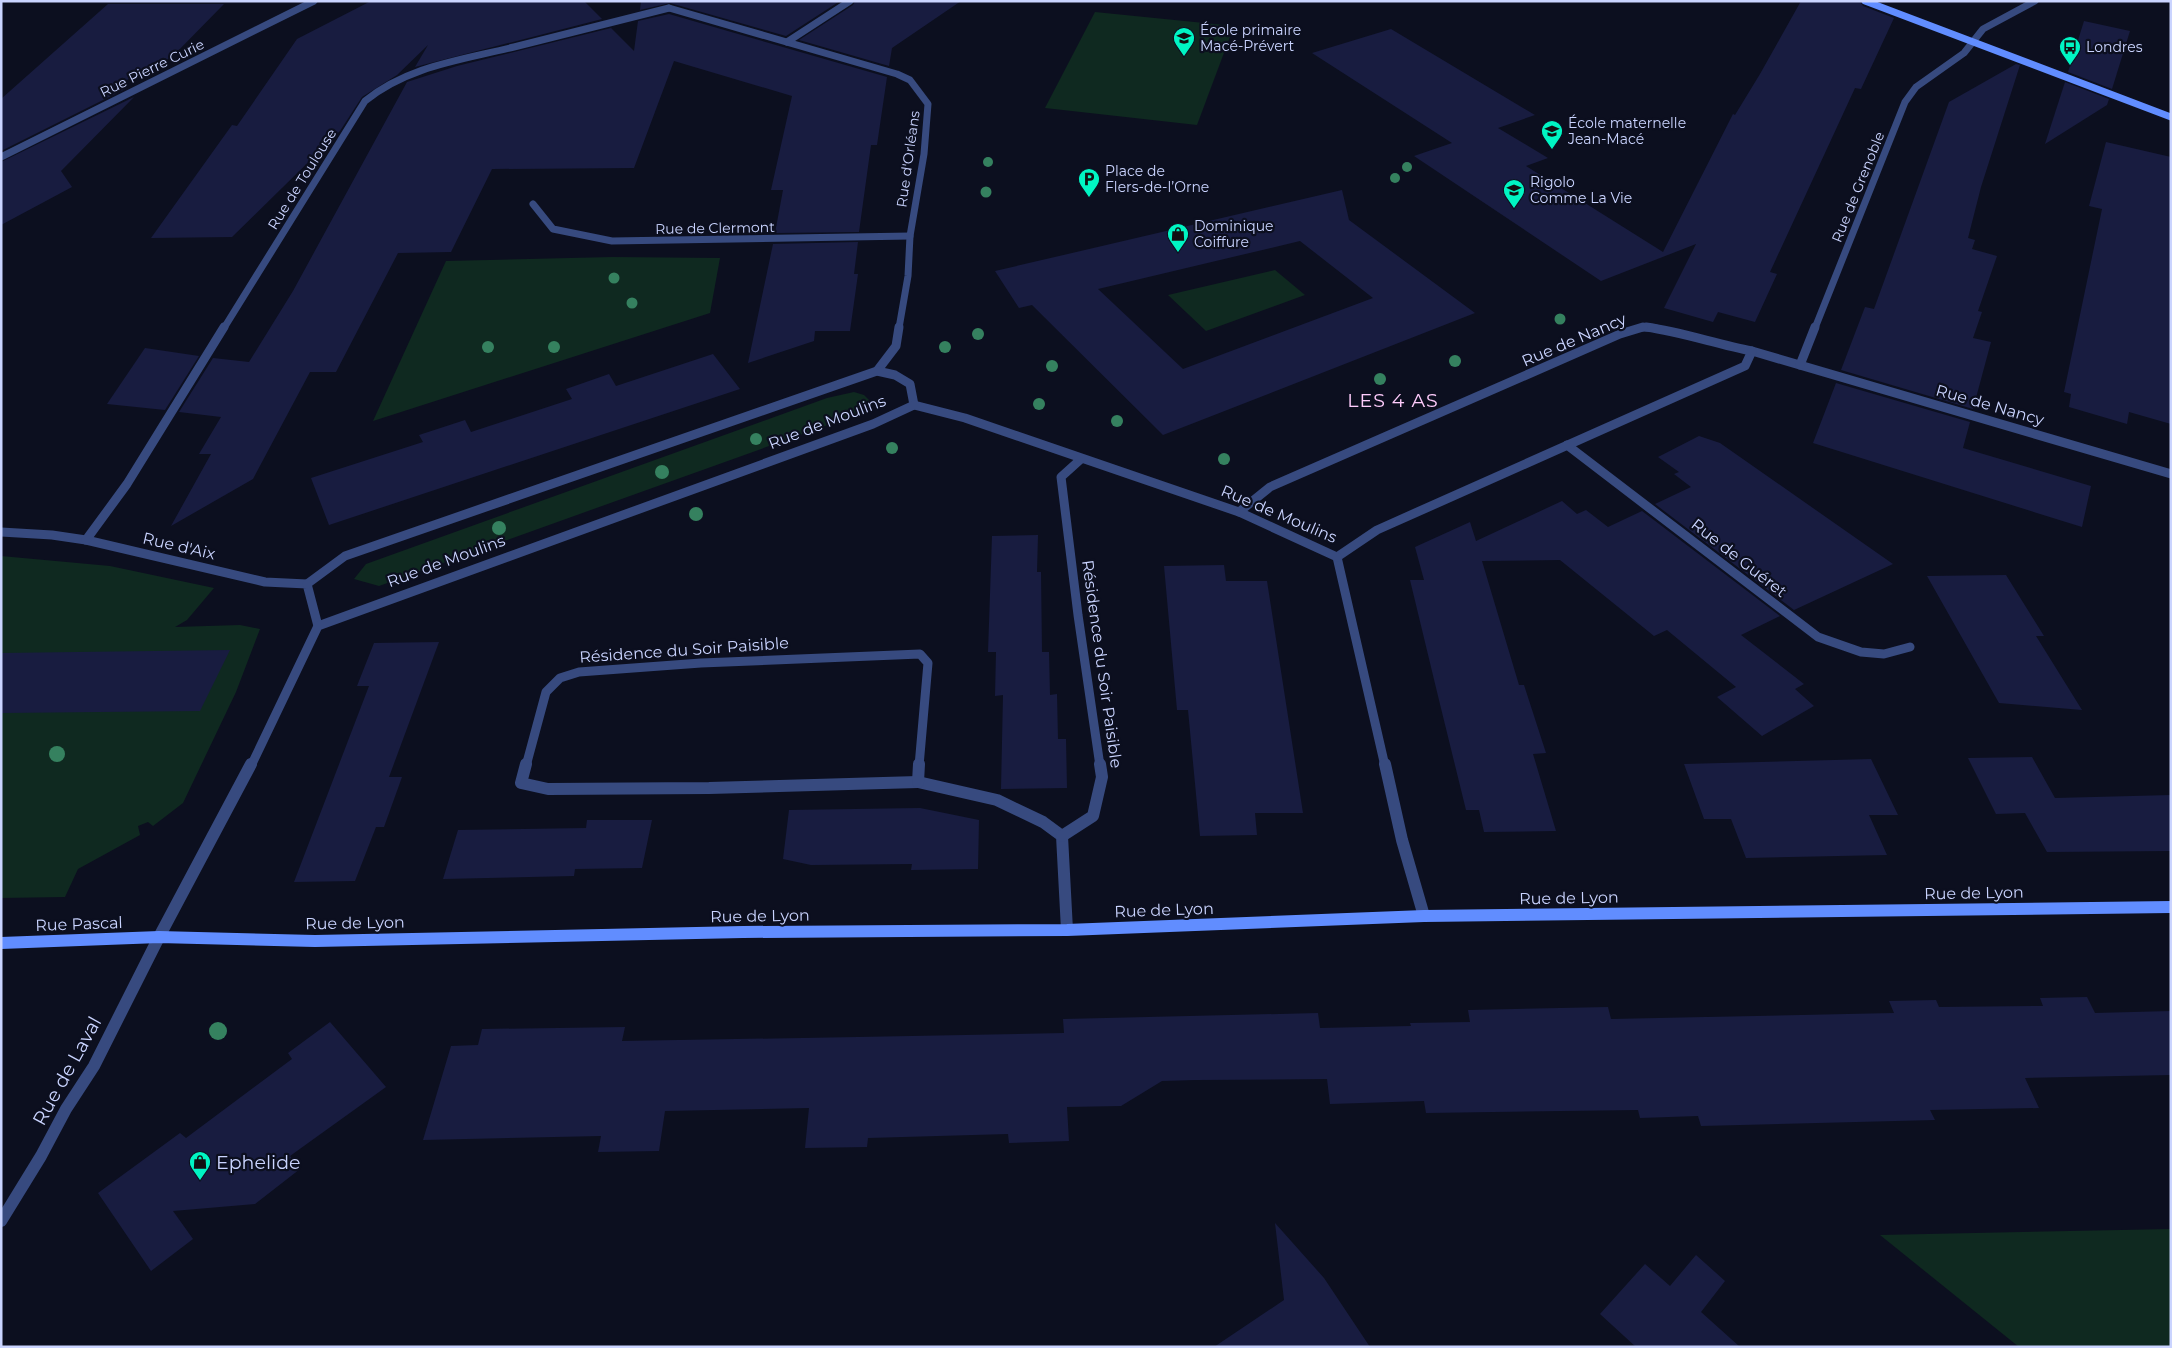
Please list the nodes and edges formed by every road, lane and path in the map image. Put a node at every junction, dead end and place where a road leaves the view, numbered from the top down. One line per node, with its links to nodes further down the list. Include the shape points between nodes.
1 (314, 1): 9 (street, Rue Pierre Curie)
2 (850, 1): 6 (street)
3 (1865, 1): 7 (street)
4 (2034, 1): 7 (street, Rue de Grenoble, via 1983,29)
5 (671, 5): 6 (street, Rue d'Orléans); 21 (street, Rue de Toulouse, via 435,67 396,79 377,89 360,109 126,484)
6 (787, 42): 11 (street, Rue d'Orléans, via 897,74 910,80 928,104 924,154)
7 (1973, 42): 8 (street); 13 (street, Rue de Grenoble, via 1964,53 1916,87 1905,102)
8 (2171, 117)
9 (1, 157)
10 (533, 204): 11 (street, Rue de Clermont, via 553,229 612,241)
11 (910, 236): 14 (street, Rue d'Orléans, via 908,276 896,346)
12 (1752, 351): 13 (street, Rue de Nancy); 16 (street, via 1745,366); 19 (street, Rue de Nancy, via 1708,342 1677,331 1644,327 1620,334 1270,487)
13 (1800, 365): 18 (street, Rue de Nancy)
14 (877, 371): 15 (street, Rue de Moulins, via 895,374 910,384); 23 (street, Rue de Moulins, via 345,556)
15 (914, 405): 17 (street, Rue de Moulins, via 965,418); 24 (street, Rue de Moulins, via 864,427)
16 (1567, 445): 22 (street, via 1377,530); 25 (street, Rue de Guéret, via 1818,637 1861,652 1884,654)
17 (1081, 458): 19 (street, Rue de Moulins); 27 (street, Résidence du Soir Paisible, via 1061,477 1102,777 1093,816)
18 (2171, 474)
19 (1239, 512): 22 (street, Rue de Moulins)
20 (1, 532): 21 (street, Rue d'Aix)
21 (86, 540): 23 (street, Rue d'Aix, via 265,582)
22 (1337, 557): 29 (street, Rue de Moulins, via 1402,840)
23 (307, 584): 24 (street)
24 (318, 626): 31 (street, via 238,792)
25 (1910, 647)
26 (918, 782): 26 (street, Résidence du Soir Paisible, via 709,788 548,788 521,783 546,692 560,678 579,672 701,663 920,654 928,663); 27 (street, Résidence du Soir Paisible, via 997,800 1043,822)
27 (1062, 836): 30 (street)
28 (2171, 906): 29 (street, Rue de Lyon)
29 (1424, 916): 30 (street, Rue de Lyon)
30 (1067, 930): 31 (street, Rue de Lyon, via 315,940)
31 (159, 937): 32 (street, Rue Pascal); 33 (street, Rue de Laval, via 94,1066)
32 (1, 943)
33 (1, 1221)

